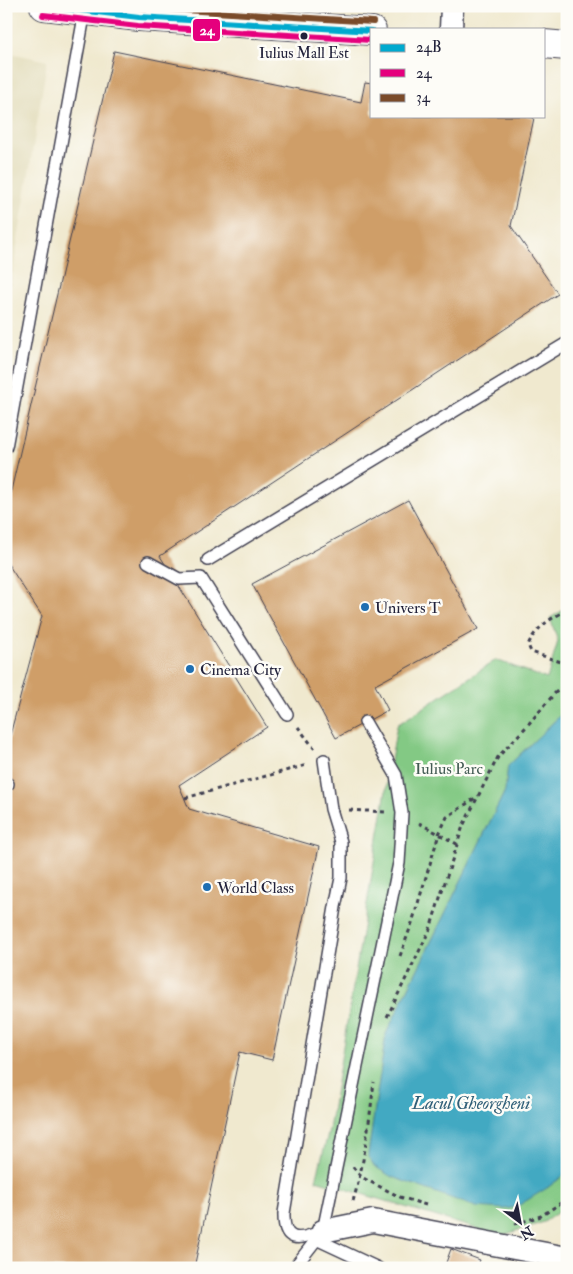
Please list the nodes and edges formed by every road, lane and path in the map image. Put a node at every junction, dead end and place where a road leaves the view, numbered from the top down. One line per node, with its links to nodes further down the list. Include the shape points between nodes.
1 (44, 6): 3 (main road)
2 (452, 6): 4 (street)
3 (85, 11): 5 (main road); 7 (lane)
4 (451, 28)
5 (370, 31)
6 (567, 343): 8 (lane)
7 (6, 447)
8 (208, 560)
9 (148, 562): 13 (lane, via 179,579 201,578)
10 (567, 610): 11 (path, via 544,623 532,635 528,645 531,652)
11 (567, 664)
12 (567, 684): 16 (path, via 555,693 498,757)
13 (287, 714): 15 (path)
14 (366, 722): 19 (lane, via 396,775)
15 (324, 760): 17 (path); 18 (lane)
16 (478, 796): 20 (path, via 446,817); 21 (path)
17 (184, 798)
18 (331, 809): 19 (path); 30 (lane, via 340,842 341,878 284,1213 284,1225 294,1237)
19 (402, 813): 20 (path); 30 (lane, via 400,863)
20 (439, 834): 21 (path); 22 (path)
21 (457, 844): 23 (path, via 430,929)
22 (398, 959)
23 (383, 1025)
24 (375, 1073): 26 (path)
25 (350, 1163): 26 (path)
26 (361, 1177): 27 (path)
27 (400, 1197)
28 (567, 1199): 29 (path)
29 (541, 1216)
30 (319, 1235): 31 (street, via 373,1221); 32 (lane); 33 (lane)
31 (567, 1258)
32 (294, 1268)
33 (378, 1268)

